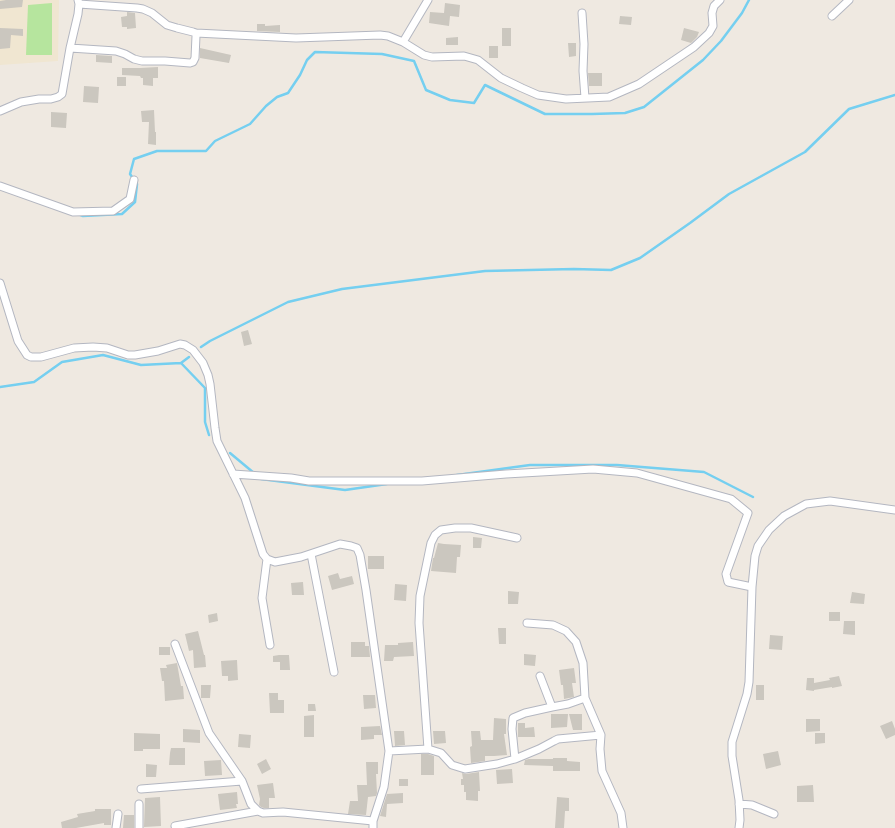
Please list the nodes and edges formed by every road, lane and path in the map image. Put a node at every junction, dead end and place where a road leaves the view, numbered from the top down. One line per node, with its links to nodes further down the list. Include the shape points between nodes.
1 (428, 0): 8 (street)
2 (720, 0): 10 (street, via 712,12 711,30 694,48 639,84 609,97)
3 (849, 0): 6 (street)
4 (78, 2): 7 (street, via 143,9 167,24); 9 (street, via 78,14)
5 (582, 13): 10 (street)
6 (832, 16)
7 (196, 33): 8 (street, via 296,38 380,35); 9 (street, via 194,58 190,63 142,61 116,52)
8 (403, 42): 10 (street, via 432,57 464,56 478,60 501,78 538,95 566,100)
9 (70, 48): 11 (street, via 62,94 51,99 39,98 21,102)
10 (585, 98)
11 (0, 111)
12 (134, 180): 13 (street, via 130,199 113,211 73,212)
13 (0, 186)
14 (0, 283): 15 (street, via 18,341 31,357 41,357 74,348 93,347 107,348 128,355 158,351 180,344 193,350 206,368 217,441)
15 (233, 474): 19 (street); 20 (street, via 291,478 309,482 422,482 593,469 637,472 731,498 748,513 726,574 728,582)
16 (895, 510): 20 (street, via 830,501 806,504 784,516 769,530 758,546 754,556)
17 (518, 538): 29 (street, via 471,528 455,528 441,530 431,543 420,596 419,624)
18 (311, 554): 19 (street, via 275,562); 24 (street); 30 (street, via 340,544 356,548 360,555)
19 (267, 559): 23 (street, via 262,598)
20 (752, 587): 35 (street, via 747,694 732,742)
21 (527, 623): 26 (street, via 554,625 566,631 576,642 583,663)
22 (175, 644): 32 (street, via 209,733)
23 (270, 645)
24 (334, 672)
25 (540, 676): 27 (street)
26 (585, 698): 27 (street); 28 (street)
27 (552, 707): 31 (street, via 513,718)
28 (601, 735): 31 (street, via 554,741); 43 (street, via 602,771 621,812)
29 (428, 749): 30 (street); 31 (street, via 441,753 452,765 465,769)
30 (389, 751): 39 (street, via 384,787)
31 (515, 759)
32 (242, 781): 33 (street); 36 (street, via 251,804)
33 (141, 789)
34 (139, 804): 42 (street)
35 (739, 804): 38 (street, via 752,805); 44 (street)
36 (258, 811): 39 (street); 40 (street)
37 (118, 814): 41 (street)
38 (774, 814)
39 (373, 824)
40 (175, 826)
41 (116, 828)
42 (139, 828)
43 (623, 828)
44 (740, 828)

